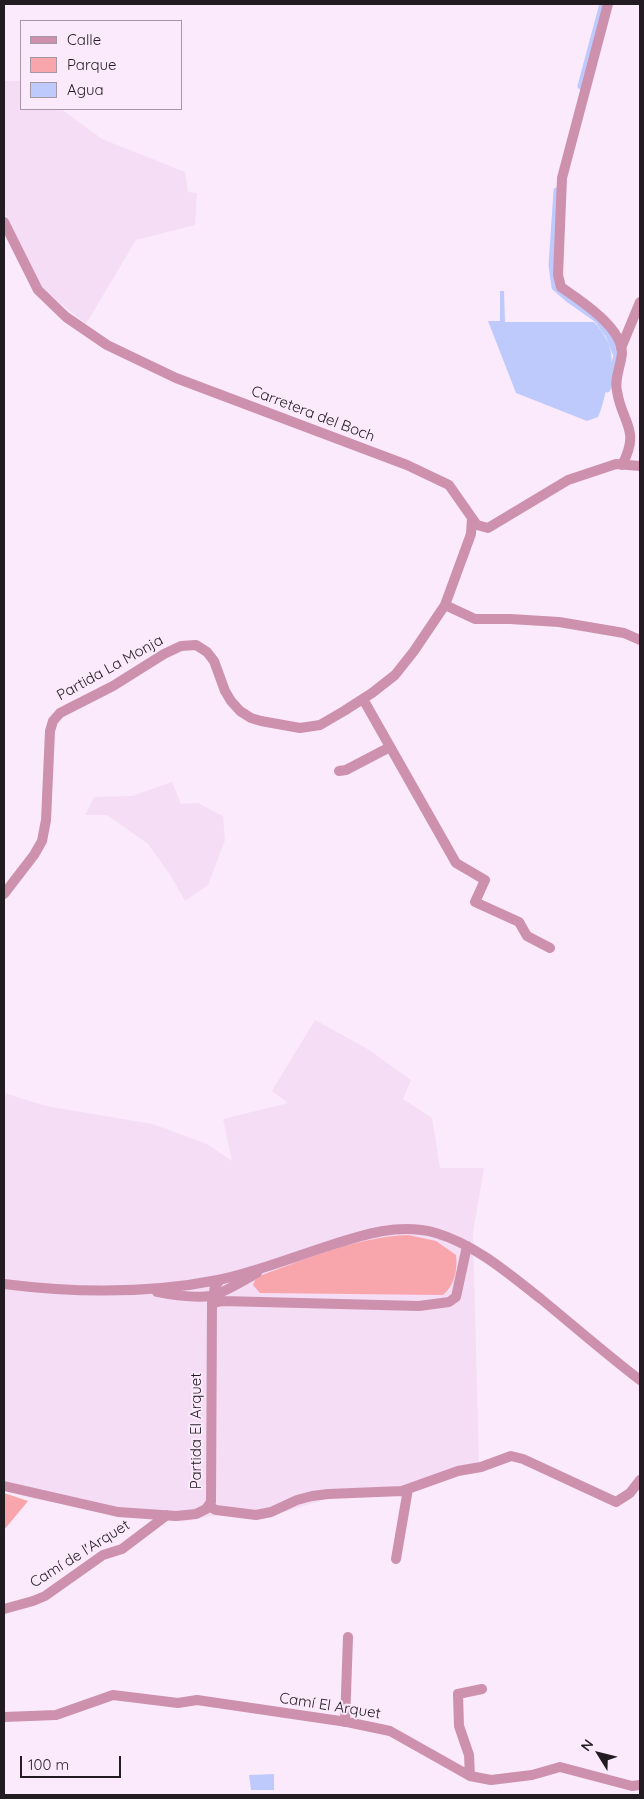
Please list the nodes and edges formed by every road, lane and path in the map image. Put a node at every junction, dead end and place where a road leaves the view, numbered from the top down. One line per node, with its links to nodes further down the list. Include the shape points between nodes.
1 (608, 4): 4 (street, via 562,178 558,274 560,287 607,322)
2 (4, 222): 7 (street, Carretera del Boch, via 38,290 66,317 108,344 176,378 408,465 449,485)
3 (640, 302): 4 (street)
4 (622, 348): 5 (street, via 616,390 632,435)
5 (622, 465): 6 (street); 7 (street, via 616,464 568,480 488,528 477,525)
6 (640, 466)
7 (472, 518): 8 (street, via 471,534)
8 (445, 605): 9 (street, via 475,619 560,622 624,633); 10 (street, via 395,675)
9 (640, 640)
10 (363, 699): 11 (street); 13 (street, Partida La Monja, via 320,725 300,728 262,722 240,711 231,702 214,661 196,645 181,646 164,654 113,686 60,713 53,721 42,840)
11 (390, 747): 12 (street); 14 (street, via 456,863 485,880 475,902 519,922 527,936)
12 (339, 771)
13 (4, 894)
14 (550, 948)
15 (467, 1246): 16 (street, via 436,1233 389,1229); 20 (street, via 456,1297 449,1302 419,1306); 21 (street, via 516,1279)
16 (269, 1266): 17 (street); 20 (street)
17 (220, 1280): 19 (street); 20 (street, via 215,1286)
18 (4, 1284): 19 (street, via 43,1289)
19 (144, 1290): 20 (street)
20 (213, 1299): 25 (street, Partida El Arquet, via 211,1502)
21 (640, 1380)
22 (640, 1480): 24 (street, via 630,1493 616,1502 511,1456)
23 (4, 1486): 26 (street, Partida El Arquet, via 118,1512)
24 (408, 1489): 25 (street, via 312,1496 256,1515); 27 (street)
25 (208, 1506): 26 (street, Partida El Arquet, via 196,1514)
26 (167, 1515): 28 (street, Camí de l'Arquet, via 122,1549 103,1555 45,1596)
27 (396, 1559)
28 (4, 1610)
29 (348, 1637): 32 (street)
30 (482, 1689): 33 (street, via 458,1694 459,1726 469,1755)
31 (4, 1717): 32 (street, Camí El Arquet, via 56,1715 113,1695 178,1702 197,1700)
32 (345, 1722): 33 (street, Camí El Arquet, via 390,1731)
33 (470, 1776): 34 (street, Camí El Arquet, via 491,1780 560,1768 632,1786)
34 (640, 1785)

